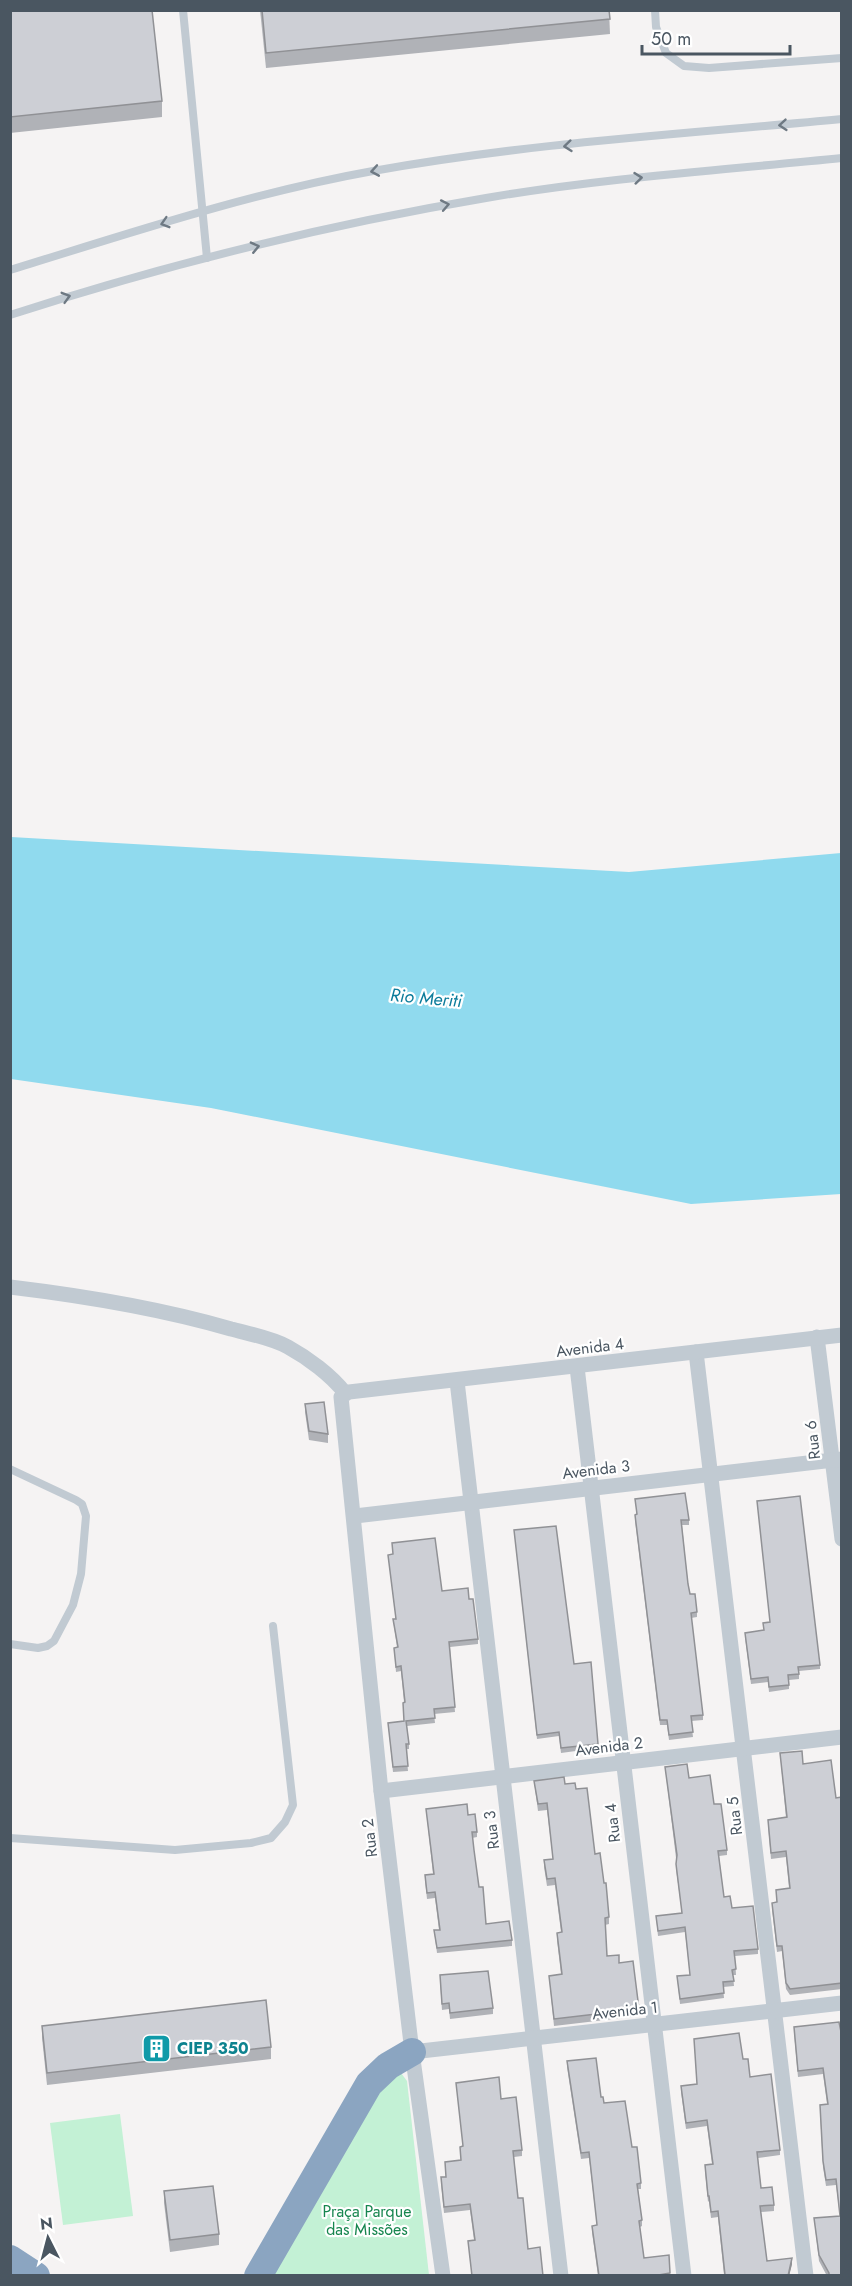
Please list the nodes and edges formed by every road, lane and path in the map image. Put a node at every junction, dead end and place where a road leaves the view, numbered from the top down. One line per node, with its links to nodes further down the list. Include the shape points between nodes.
1 (183, 10): 6 (lane)
2 (655, 10): 3 (lane, via 656,27 666,53 684,66 709,68)
3 (842, 58)
4 (842, 119): 6 (lane, one-way to 6, via 484,154 372,171)
5 (842, 158): 7 (lane, one-way to 5, via 486,198 591,183)
6 (202, 212): 7 (lane); 8 (lane, one-way to 8)
7 (207, 258): 9 (lane, one-way to 7)
8 (10, 270)
9 (10, 315)
10 (10, 1287): 16 (street, via 185,1315 287,1346 315,1365)
11 (842, 1335): 12 (street, Avenida 4)
12 (818, 1337): 13 (street, Avenida 4); 17 (street, Rua 6)
13 (696, 1352): 14 (street, Avenida 4); 19 (street, Rua 5)
14 (577, 1366): 15 (street, Avenida 4); 20 (street, Rua 4)
15 (457, 1381): 16 (street, Avenida 4); 21 (street, Rua 3)
16 (344, 1394): 22 (street, Rua 2, via 341,1400)
17 (837, 1459): 19 (street, Avenida 3); 23 (street, Rua 6)
18 (10, 1469): 25 (lane, via 76,1500 86,1516 81,1574 73,1605 54,1641 38,1648)
19 (711, 1474): 20 (street, Avenida 3); 27 (street, Rua 5)
20 (591, 1488): 21 (street, Avenida 3); 28 (street, Rua 4)
21 (471, 1502): 22 (street, Avenida 3); 29 (street, Rua 3)
22 (355, 1516): 30 (street, Rua 2)
23 (842, 1539)
24 (273, 1626): 31 (lane, via 293,1805 271,1838 175,1850)
25 (10, 1644)
26 (842, 1737): 27 (street, Avenida 2)
27 (744, 1748): 28 (street, Avenida 2); 33 (street, Rua 5)
28 (623, 1762): 29 (street, Avenida 2); 34 (street, Rua 4)
29 (503, 1777): 30 (street, Avenida 2); 35 (street, Rua 3)
30 (381, 1791): 36 (street, Rua 2)
31 (10, 1838)
32 (842, 2003): 33 (street, Avenida 1)
33 (775, 2010): 34 (street, Avenida 1); 43 (street, Rua 5)
34 (654, 2024): 35 (street, Avenida 1); 42 (street, Rua 4)
35 (534, 2038): 36 (street, Avenida 1); 41 (street, Rua 3)
36 (412, 2052): 39 (highway, via 388,2066 369,2085); 40 (street, Rua 2)
37 (10, 2259): 38 (highway)
38 (36, 2276)
39 (258, 2276)
40 (443, 2276)
41 (561, 2276)
42 (684, 2276)
43 (806, 2276)

